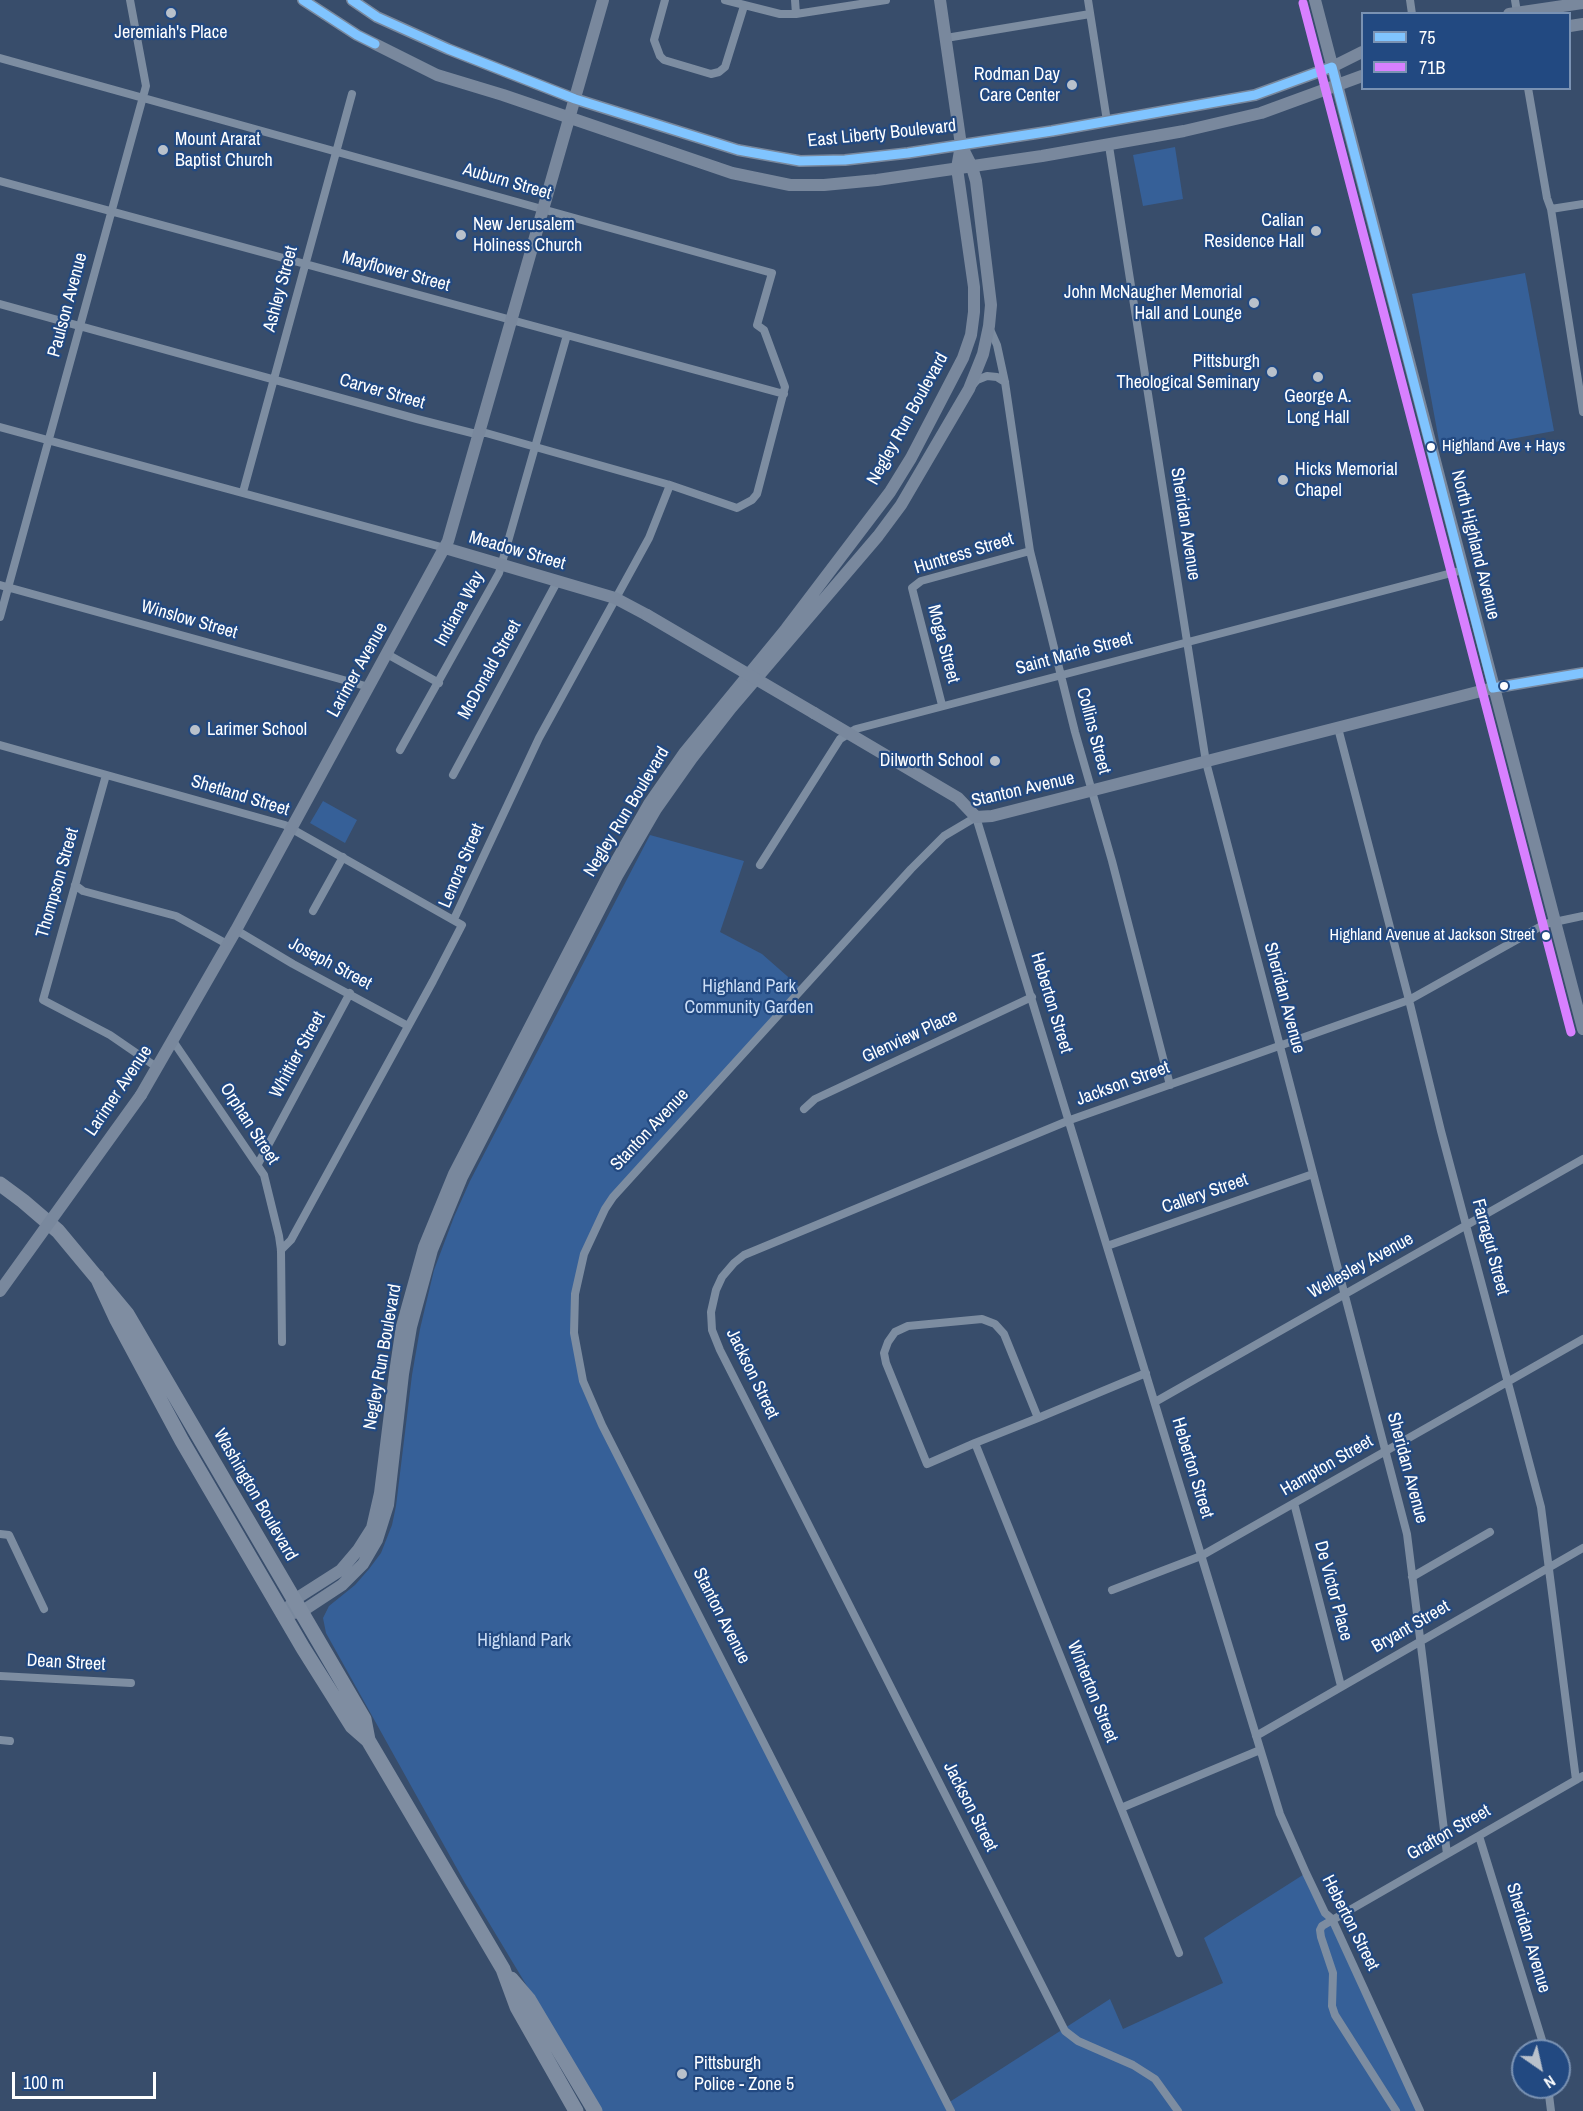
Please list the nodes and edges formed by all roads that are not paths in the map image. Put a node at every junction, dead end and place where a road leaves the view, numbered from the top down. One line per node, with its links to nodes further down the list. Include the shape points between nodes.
1 (130, 0): 25 (street, Paulson Avenue, via 146,86)
2 (303, 0): 27 (main road, via 357,35 437,75)
3 (352, 0): 26 (main road, East Liberty Boulevard, via 377,17 448,49)
4 (603, 0): 26 (main road, Larimer Avenue)
5 (665, 0): 13 (street, via 654,40 660,56 711,74 725,67)
6 (725, 0): 13 (street)
7 (795, 0): 15 (street)
8 (886, 0): 15 (street)
9 (940, 0): 17 (main road)
10 (1088, 0): 16 (street)
11 (1315, 0): 20 (main road, North Highland Avenue)
12 (1583, 3): 14 (main road)
13 (744, 6): 15 (street)
14 (1514, 9)
15 (796, 14)
16 (1090, 14): 17 (street); 28 (street)
17 (946, 38): 29 (main road)
18 (1361, 52): 20 (main road, East Liberty Boulevard)
19 (0, 58): 25 (street, Auburn Street)
20 (1332, 67): 22 (main road, North Highland Avenue); 28 (main road, East Liberty Boulevard, via 1255,95)
21 (1361, 76): 22 (main road)
22 (1337, 86): 30 (main road, via 1239,120); 61 (main road, North Highland Avenue)
23 (1528, 90): 37 (street)
24 (352, 94): 31 (street, Ashley Street)
25 (143, 98): 31 (street, Auburn Street); 38 (street, Paulson Avenue)
26 (575, 99): 27 (main road, Larimer Avenue); 29 (main road, East Liberty Boulevard, via 738,150 785,159 845,160)
27 (569, 118): 33 (main road, via 732,173 790,185 845,184); 36 (main road, Larimer Avenue)
28 (1107, 121): 29 (main road, East Liberty Boulevard)
29 (961, 145): 32 (main road, Negley Run Boulevard); 33 (main road, Negley Run Boulevard)
30 (1109, 146): 32 (main road); 67 (street, Sheridan Avenue)
31 (336, 151): 36 (street, Auburn Street); 39 (street, Ashley Street)
32 (972, 167): 33 (main road); 43 (main road, Negley Run Boulevard, via 989,281)
33 (957, 168): 132 (main road, Negley Run Boulevard, via 974,287 971,335 963,358 890,492 786,629 684,752 610,872 454,1174 424,1247 402,1326 372,1528 340,1570)
34 (0, 181): 38 (street, Mayflower Street)
35 (1583, 204): 37 (street)
36 (543, 209): 41 (main road, Larimer Avenue); 49 (street, Auburn Street, via 772,273 757,325 764,330 785,387)
37 (1551, 209): 45 (street)
38 (111, 212): 39 (street, Mayflower Street); 42 (street, Paulson Avenue)
39 (305, 265): 41 (street, Mayflower Street); 46 (street, Ashley Street)
40 (0, 304): 42 (street, Carver Street)
41 (512, 321): 44 (street, Mayflower Street); 52 (main road, Larimer Avenue)
42 (80, 326): 46 (street, Carver Street); 53 (street, Paulson Avenue)
43 (989, 326): 47 (street, Collins Street); 48 (main road, Negley Run Boulevard)
44 (567, 335): 49 (street, Mayflower Street); 54 (street, Indiana Way)
45 (1580, 374): 50 (street)
46 (274, 378): 52 (street, Carver Street); 56 (street, Ashley Street)
47 (1005, 382): 48 (street, via 987,376); 59 (street, Collins Street)
48 (969, 389): 132 (main road, Negley Run Boulevard, via 878,536 698,750 656,809 617,876 462,1178 435,1241 411,1328 388,1505 377,1540 349,1579 328,1595)
49 (784, 394): 57 (street, Auburn Street)
50 (1583, 412)
51 (0, 427): 53 (street, Meadow Street)
52 (479, 433): 54 (street, Carver Street); 58 (main road, Larimer Avenue)
53 (48, 440): 56 (street, Meadow Street); 63 (street, Paulson Avenue)
54 (535, 447): 55 (street, Carver Street); 60 (street, Indiana Way)
55 (670, 485): 57 (street, Carver Street, via 738,508); 65 (street, Lenora Street, via 649,538)
56 (243, 492): 58 (street, Meadow Street)
57 (753, 500)
58 (445, 548): 60 (main road, Meadow Street); 68 (main road, Larimer Avenue)
59 (1030, 551): 64 (street, Huntress Street, via 921,581); 70 (street, Collins Street)
60 (501, 564): 62 (main road, Meadow Street); 71 (street, Indiana Way)
61 (1463, 570): 67 (street, Saint Marie Street); 73 (main road, North Highland Avenue)
62 (557, 582): 65 (main road, Meadow Street); 81 (street, McDonald Street)
63 (4, 586): 66 (street, Paulson Avenue); 72 (street, Winslow Street)
64 (911, 592): 74 (street, Moga Street)
65 (615, 598): 76 (main road, Meadow Street, bridge); 90 (street, Lenora Street, via 539,738)
66 (0, 616)
67 (1187, 641): 70 (street, Saint Marie Street); 79 (street, Sheridan Avenue)
68 (387, 654): 71 (street); 72 (main road, Larimer Avenue)
69 (1583, 673): 73 (main road, Stanton Avenue)
70 (1062, 674): 74 (street, Saint Marie Street); 82 (street, Collins Street)
71 (439, 683): 78 (street, Indiana Way)
72 (369, 687): 84 (main road, Larimer Avenue)
73 (1493, 688): 75 (main road, Stanton Avenue); 91 (main road, North Highland Avenue)
74 (942, 705): 76 (street, Saint Marie Street)
75 (1338, 728): 79 (main road, Stanton Avenue); 97 (street, Farragut Street)
76 (849, 734): 83 (main road, Meadow Street, via 958,798); 86 (street, Saint Marie Street, via 840,739)
77 (0, 746): 80 (street, Shetland Street)
78 (399, 750)
79 (1206, 762): 82 (main road, Stanton Avenue); 101 (street, Sheridan Avenue)
80 (106, 775): 84 (street, Shetland Street); 87 (street, Thompson Street)
81 (453, 775)
82 (1092, 791): 83 (main road, Stanton Avenue); 103 (street, Collins Street)
83 (976, 817): 96 (street, Heberton Street); 152 (street, Stanton Avenue, via 944,836 911,869 613,1197 584,1254 575,1294 574,1333 584,1381 602,1425)
84 (291, 829): 85 (street, Shetland Street); 92 (main road, Larimer Avenue)
85 (343, 857): 88 (street); 90 (street, Shetland Street)
86 (760, 865)
87 (75, 885): 93 (street, via 83,891 176,916); 102 (street, Thompson Street, via 43,1000 110,1035)
88 (313, 911)
89 (1583, 916): 91 (street, Jackson Street)
90 (454, 919): 98 (street, Lenora Street, via 462,925)
91 (1555, 922): 94 (main road, North Highland Avenue); 97 (street, Jackson Street)
92 (236, 930): 93 (main road, Larimer Avenue); 95 (street, Joseph Street)
93 (227, 944): 100 (main road, Larimer Avenue)
94 (1578, 988): 99 (main road, North Highland Avenue)
95 (350, 993): 98 (street, Joseph Street); 107 (street, Whittier Street)
96 (1032, 997): 104 (street, Glenview Place); 105 (street, Heberton Street)
97 (1409, 1000): 101 (street, Jackson Street); 110 (street, Farragut Street)
98 (408, 1026): 112 (street, Lenora Street, via 291,1240)
99 (1583, 1029)
100 (173, 1041): 102 (main road, Larimer Avenue); 107 (street, Orphan Street)
101 (1280, 1046): 103 (street, Jackson Street); 108 (street, Sheridan Avenue)
102 (158, 1068): 114 (main road, Larimer Avenue, bridge)
103 (1170, 1085): 105 (street, Jackson Street)
104 (804, 1108)
105 (1070, 1120): 111 (street, Heberton Street); 155 (street, Jackson Street, via 744,1255 722,1277 716,1290 712,1330 1065,2031 1155,2079)
106 (1583, 1159): 110 (street, Wellesley Avenue)
107 (258, 1164): 112 (street, Orphan Street)
108 (1313, 1174): 111 (street, Callery Street); 115 (street, Sheridan Avenue)
109 (0, 1184): 113 (highway, Washington Boulevard, via 58,1231)
110 (1467, 1225): 115 (street, Wellesley Avenue); 119 (street, Farragut Street)
111 (1107, 1246): 118 (street, Heberton Street)
112 (281, 1250): 117 (street, Orphan Street)
113 (97, 1277): 132 (highway, Washington Boulevard, via 127,1314); 134 (highway, Washington Boulevard, via 182,1441)
114 (0, 1291)
115 (1344, 1294): 120 (street, Wellesley Avenue); 123 (street, Sheridan Avenue)
116 (1583, 1339): 119 (street, Hampton Street)
117 (282, 1342)
118 (1146, 1373): 120 (street, Heberton Street); 121 (street)
119 (1509, 1381): 123 (street, Hampton Street); 129 (street, Farragut Street, via 1541,1507)
120 (1155, 1402): 128 (street, Heberton Street)
121 (1038, 1418): 122 (street); 122 (street, via 1004,1334 995,1324 982,1319 908,1326 895,1332 888,1342 885,1363 927,1464)
122 (975, 1443): 145 (street, Winterton Street)
123 (1386, 1451): 124 (street, Hampton Street); 130 (street, Sheridan Avenue, via 1407,1534)
124 (1294, 1503): 128 (street, Hampton Street); 138 (street, De Victor Place)
125 (1490, 1532): 130 (street)
126 (4, 1534): 133 (street)
127 (1583, 1548): 129 (street, Bryant Street)
128 (1202, 1556): 131 (street, Hampton Street); 139 (street, Heberton Street)
129 (1549, 1567): 135 (street, Bryant Street); 144 (street, Farragut Street)
130 (1412, 1577): 135 (street, Sheridan Avenue)
131 (1112, 1590)
132 (298, 1606): 134 (main road, Negley Run Boulevard); 141 (highway, Washington Boulevard, via 364,1719)
133 (44, 1610)
134 (284, 1614): 141 (highway, Washington Boulevard, via 352,1726)
135 (1420, 1641): 138 (street, Bryant Street); 147 (street, Sheridan Avenue)
136 (0, 1676): 137 (street, Dean Street)
137 (131, 1683)
138 (1341, 1686): 139 (street, Bryant Street)
139 (1256, 1736): 143 (street, Heberton Street)
140 (0, 1740): 142 (street)
141 (368, 1740): 150 (highway, Washington Boulevard)
142 (10, 1741)
143 (1260, 1750): 145 (street); 148 (street, Heberton Street, via 1280,1814 1325,1913)
144 (1579, 1778): 146 (street, Grafton Street)
145 (1121, 1808): 149 (street, Winterton Street)
146 (1479, 1836): 147 (street, Grafton Street); 151 (street, Sheridan Avenue)
147 (1447, 1854): 148 (street, Grafton Street)
148 (1332, 1919): 156 (street, via 1320,1930 1334,1972 1332,2006); 157 (street, Heberton Street)
149 (1179, 1953)
150 (503, 1969): 153 (highway, Washington Boulevard, via 517,2007); 154 (highway, Washington Boulevard, via 529,2000)
151 (1542, 2039)
152 (949, 2107)
153 (576, 2111)
154 (595, 2111)
155 (1178, 2111)
156 (1396, 2111)
157 (1420, 2111)

